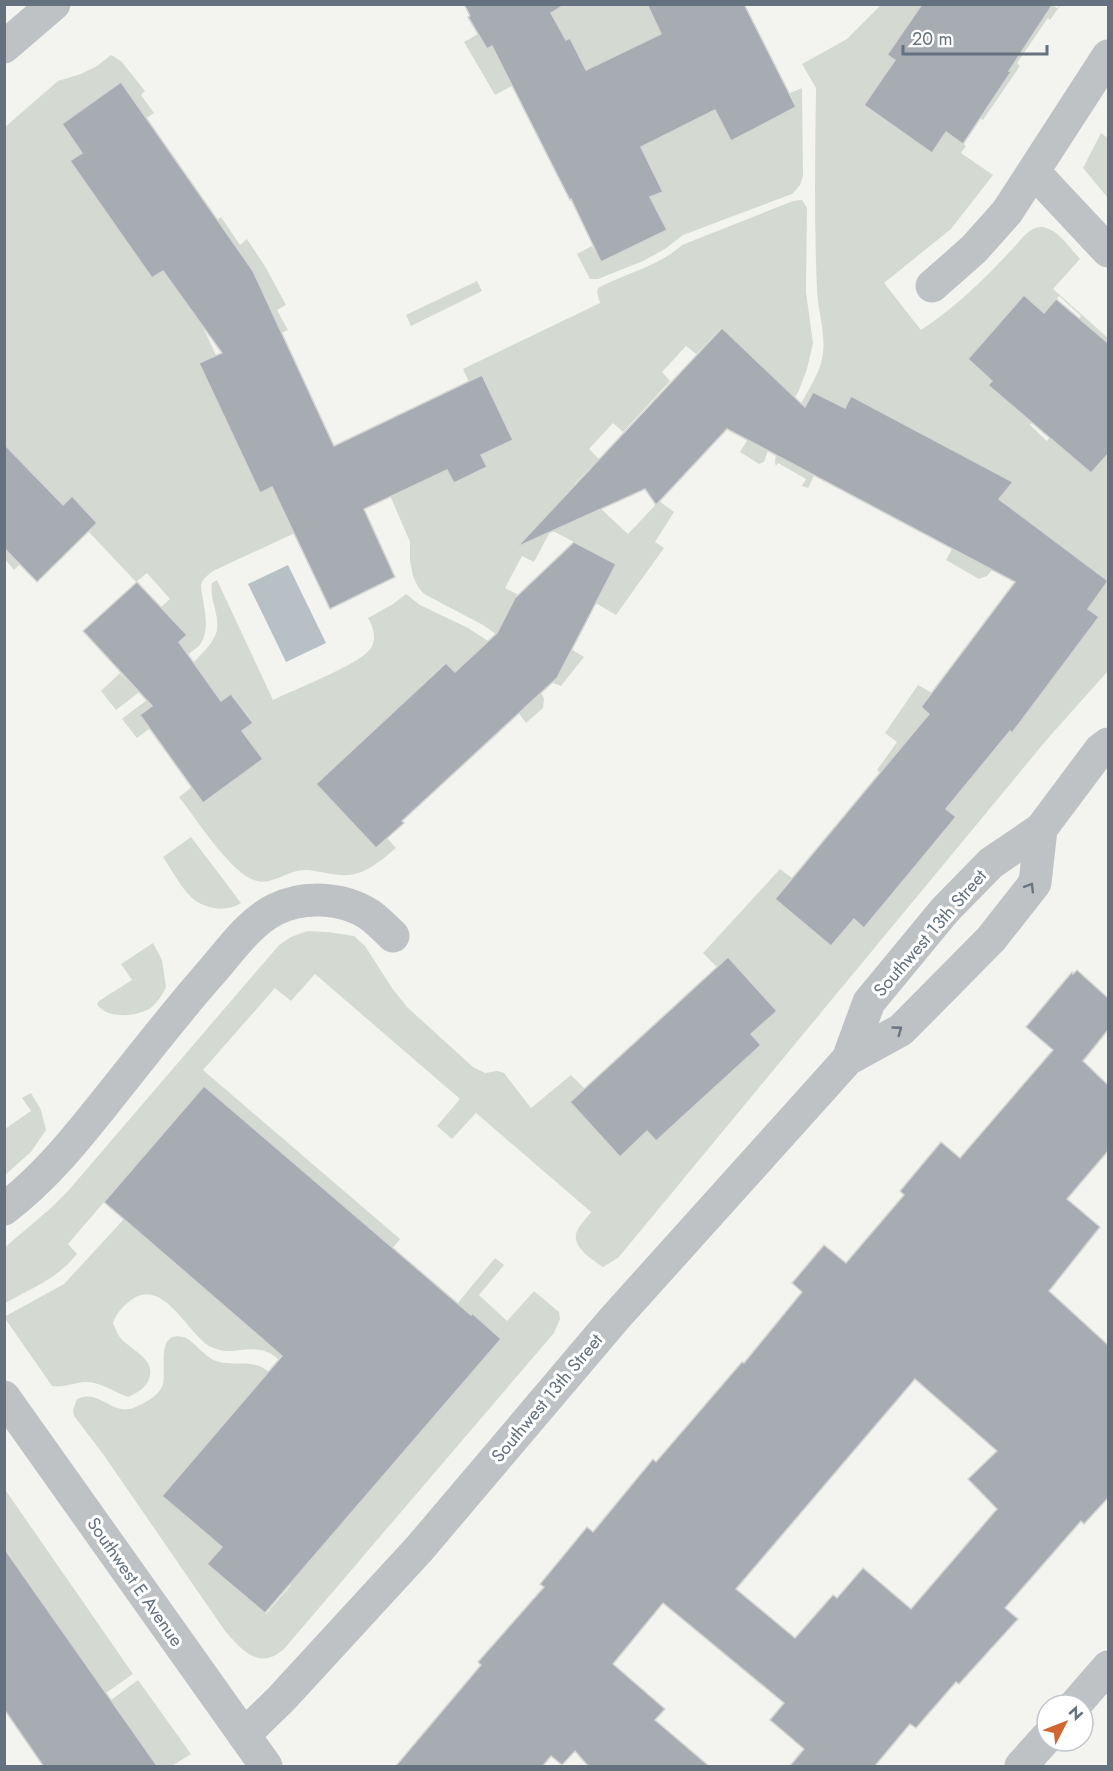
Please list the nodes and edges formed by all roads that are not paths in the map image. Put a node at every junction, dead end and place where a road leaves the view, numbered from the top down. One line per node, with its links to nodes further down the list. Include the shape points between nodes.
1 (54, 4): 2 (street)
2 (4, 47)
3 (1108, 56): 4 (street)
4 (1034, 172): 5 (street); 6 (street, via 974,249)
5 (1108, 251)
6 (932, 286)
7 (1108, 744): 8 (street, Southwest 13th Street)
8 (1041, 829): 10 (street, Southwest 13th Street, via 991,863 945,910 869,1002); 10 (street, Southwest 13th Street, one-way to 8, via 901,1030 991,939 1035,883)
9 (393, 936): 11 (street, via 370,915 334,901 299,902 272,912 246,932 184,1003 60,1157 30,1190)
10 (848, 1059): 15 (street, Southwest 13th Street, via 614,1319 411,1558)
11 (4, 1209)
12 (4, 1397): 15 (street, Southwest E Avenue)
13 (1108, 1667): 14 (street)
14 (1085, 1693)
15 (244, 1735): 17 (street, Southwest E Avenue)
16 (1035, 1751): 18 (street)
17 (267, 1767)
18 (1022, 1767)

